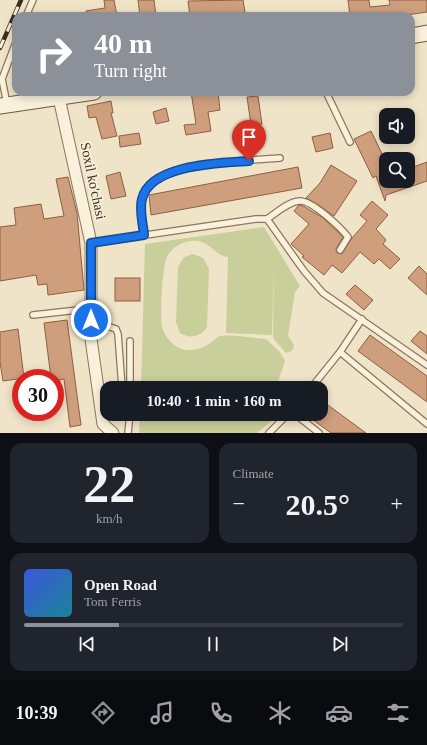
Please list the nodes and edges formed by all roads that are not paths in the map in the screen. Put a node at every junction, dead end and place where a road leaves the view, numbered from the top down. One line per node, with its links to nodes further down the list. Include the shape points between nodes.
1 (32, 0): 2 (lane)
2 (28, 12)
3 (427, 33): 4 (street)
4 (415, 35)
5 (12, 53): 9 (lane, via 2,79)
6 (71, 96): 8 (street)
7 (328, 96): 10 (lane)
8 (59, 98): 9 (street); 14 (street, Soxil ko'chasi)
9 (4, 105)
10 (350, 142)
11 (280, 158): 13 (lane, via 201,165 161,176 148,186 142,199)
12 (267, 219): 13 (lane); 15 (lane, via 299,200 311,203 348,237); 17 (lane, via 304,271 323,292)
13 (144, 235): 14 (lane)
14 (91, 243): 19 (street, Soxil ko'chasi)
15 (340, 250)
16 (33, 316): 19 (lane, via 78,310 82,323)
17 (362, 319): 21 (lane); 22 (lane)
18 (110, 327): 23 (lane, via 116,329 118,334)
19 (91, 336): 30 (street, Soxil ko'chasi)
20 (130, 341): 24 (lane)
21 (340, 352): 25 (lane); 29 (lane)
22 (427, 365)
23 (121, 381)
24 (130, 381)
25 (317, 381)
26 (129, 421): 32 (lane)
27 (281, 421): 33 (lane)
28 (304, 421): 34 (lane)
29 (427, 424)
30 (103, 429): 31 (street, Soxil ko'chasi)
31 (113, 433)
32 (128, 433)
33 (269, 433)
34 (319, 433)

